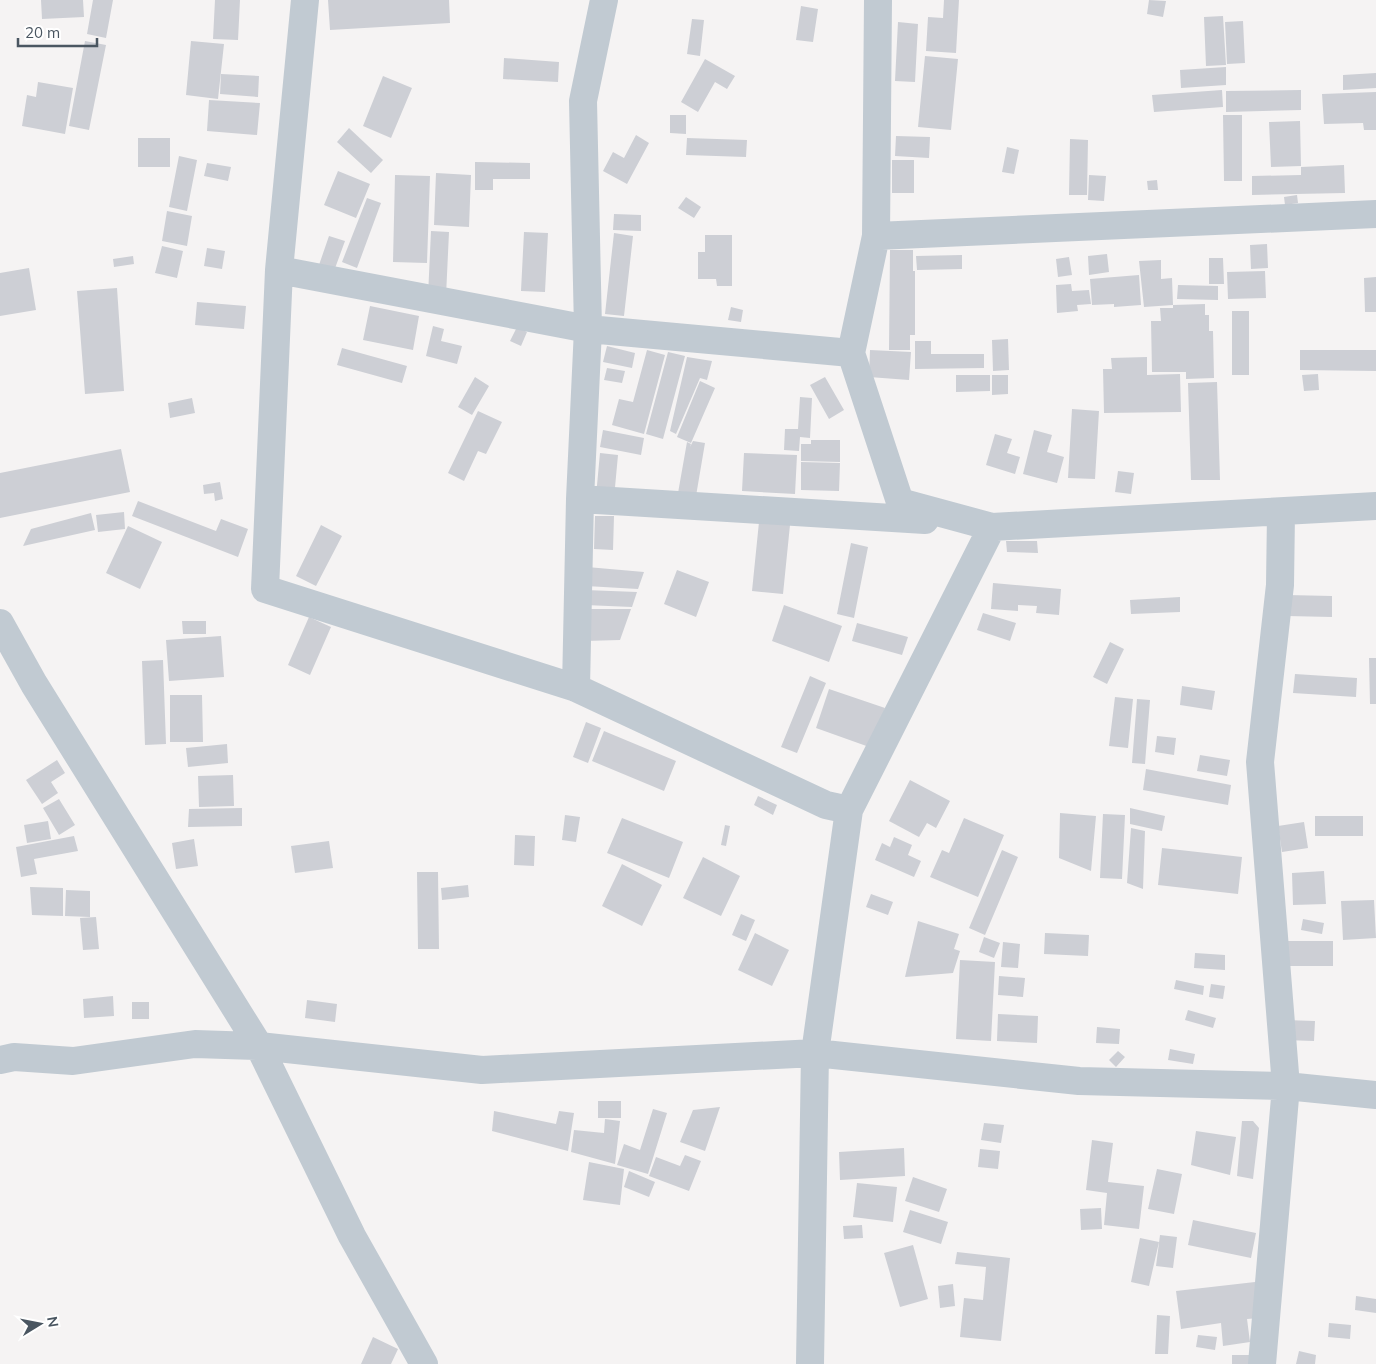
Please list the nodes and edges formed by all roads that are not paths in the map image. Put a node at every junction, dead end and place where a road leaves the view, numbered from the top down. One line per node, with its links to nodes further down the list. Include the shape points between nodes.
1 (305, 0): 6 (street)
2 (604, 0): 7 (street, via 583,101)
3 (878, 0): 5 (street)
4 (1376, 214): 5 (street)
5 (876, 236): 8 (street)
6 (279, 270): 7 (street); 14 (street, via 265,588)
7 (588, 330): 8 (street); 9 (street)
8 (851, 353): 12 (street, via 900,502)
9 (580, 499): 12 (street); 14 (street)
10 (1376, 506): 11 (street)
11 (1281, 512): 12 (street); 19 (street, via 1280,585 1260,762)
12 (984, 525): 15 (street)
13 (4, 638): 16 (street)
14 (576, 688): 15 (street)
15 (838, 808): 17 (street, via 842,865)
16 (259, 1046): 17 (street, via 482,1070); 18 (street, via 195,1044 73,1061 14,1057); 21 (street, via 352,1236)
17 (816, 1053): 19 (street, via 1079,1081); 22 (street)
18 (0, 1060)
19 (1286, 1086): 20 (street); 23 (street)
20 (1376, 1095)
21 (424, 1364)
22 (810, 1364)
23 (1262, 1364)

